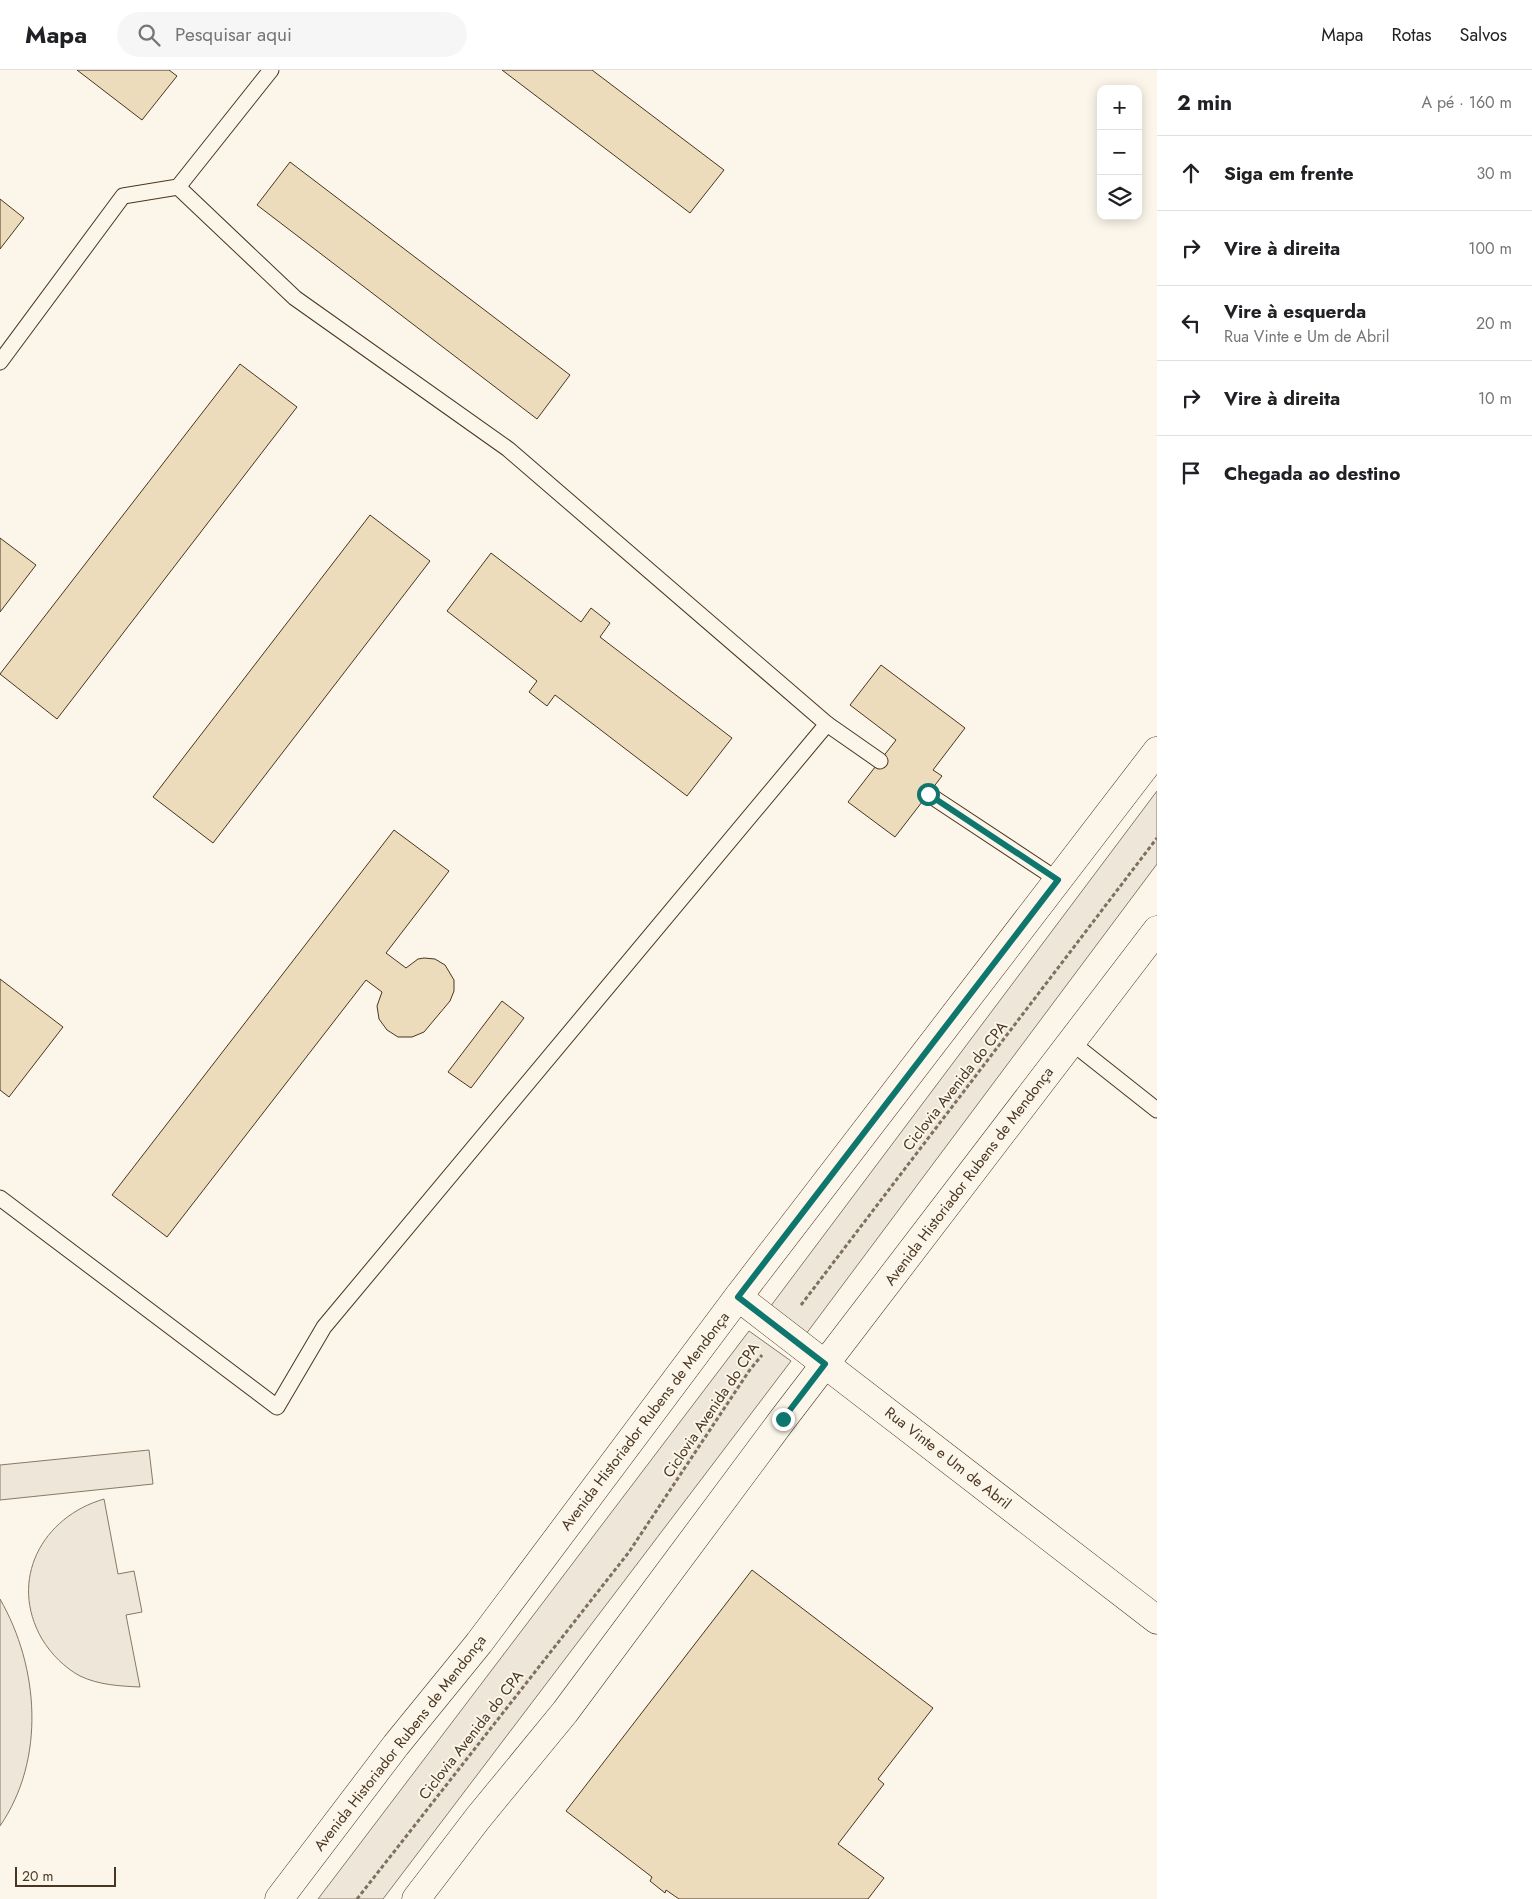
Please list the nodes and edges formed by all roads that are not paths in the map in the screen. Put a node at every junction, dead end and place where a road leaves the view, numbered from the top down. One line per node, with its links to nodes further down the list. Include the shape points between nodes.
1 (271, 70): 2 (lane)
2 (178, 187): 3 (lane, via 123,196); 4 (lane, via 295,298 508,449)
3 (0, 362)
4 (827, 724): 6 (lane); 12 (lane, via 324,1327 277,1407)
5 (1157, 751): 8 (main road, Avenida Historiador Rubens de Mendonça)
6 (880, 761)
7 (928, 794): 8 (lane)
8 (1058, 880): 13 (main road, Avenida Historiador Rubens de Mendonça)
9 (1157, 930): 10 (main road, Avenida Historiador Rubens de Mendonça)
10 (1071, 1042): 11 (lane); 14 (main road, Avenida Historiador Rubens de Mendonça)
11 (1157, 1110)
12 (0, 1198)
13 (738, 1297): 14 (main road, Rua Vinte e Um de Abril); 16 (main road, Avenida Historiador Rubens de Mendonça, via 479,1643)
14 (825, 1364): 15 (main road, Rua Vinte e Um de Abril); 17 (main road, Avenida Historiador Rubens de Mendonça, via 565,1712)
15 (1157, 1620)
16 (278, 1899)
17 (416, 1899)

